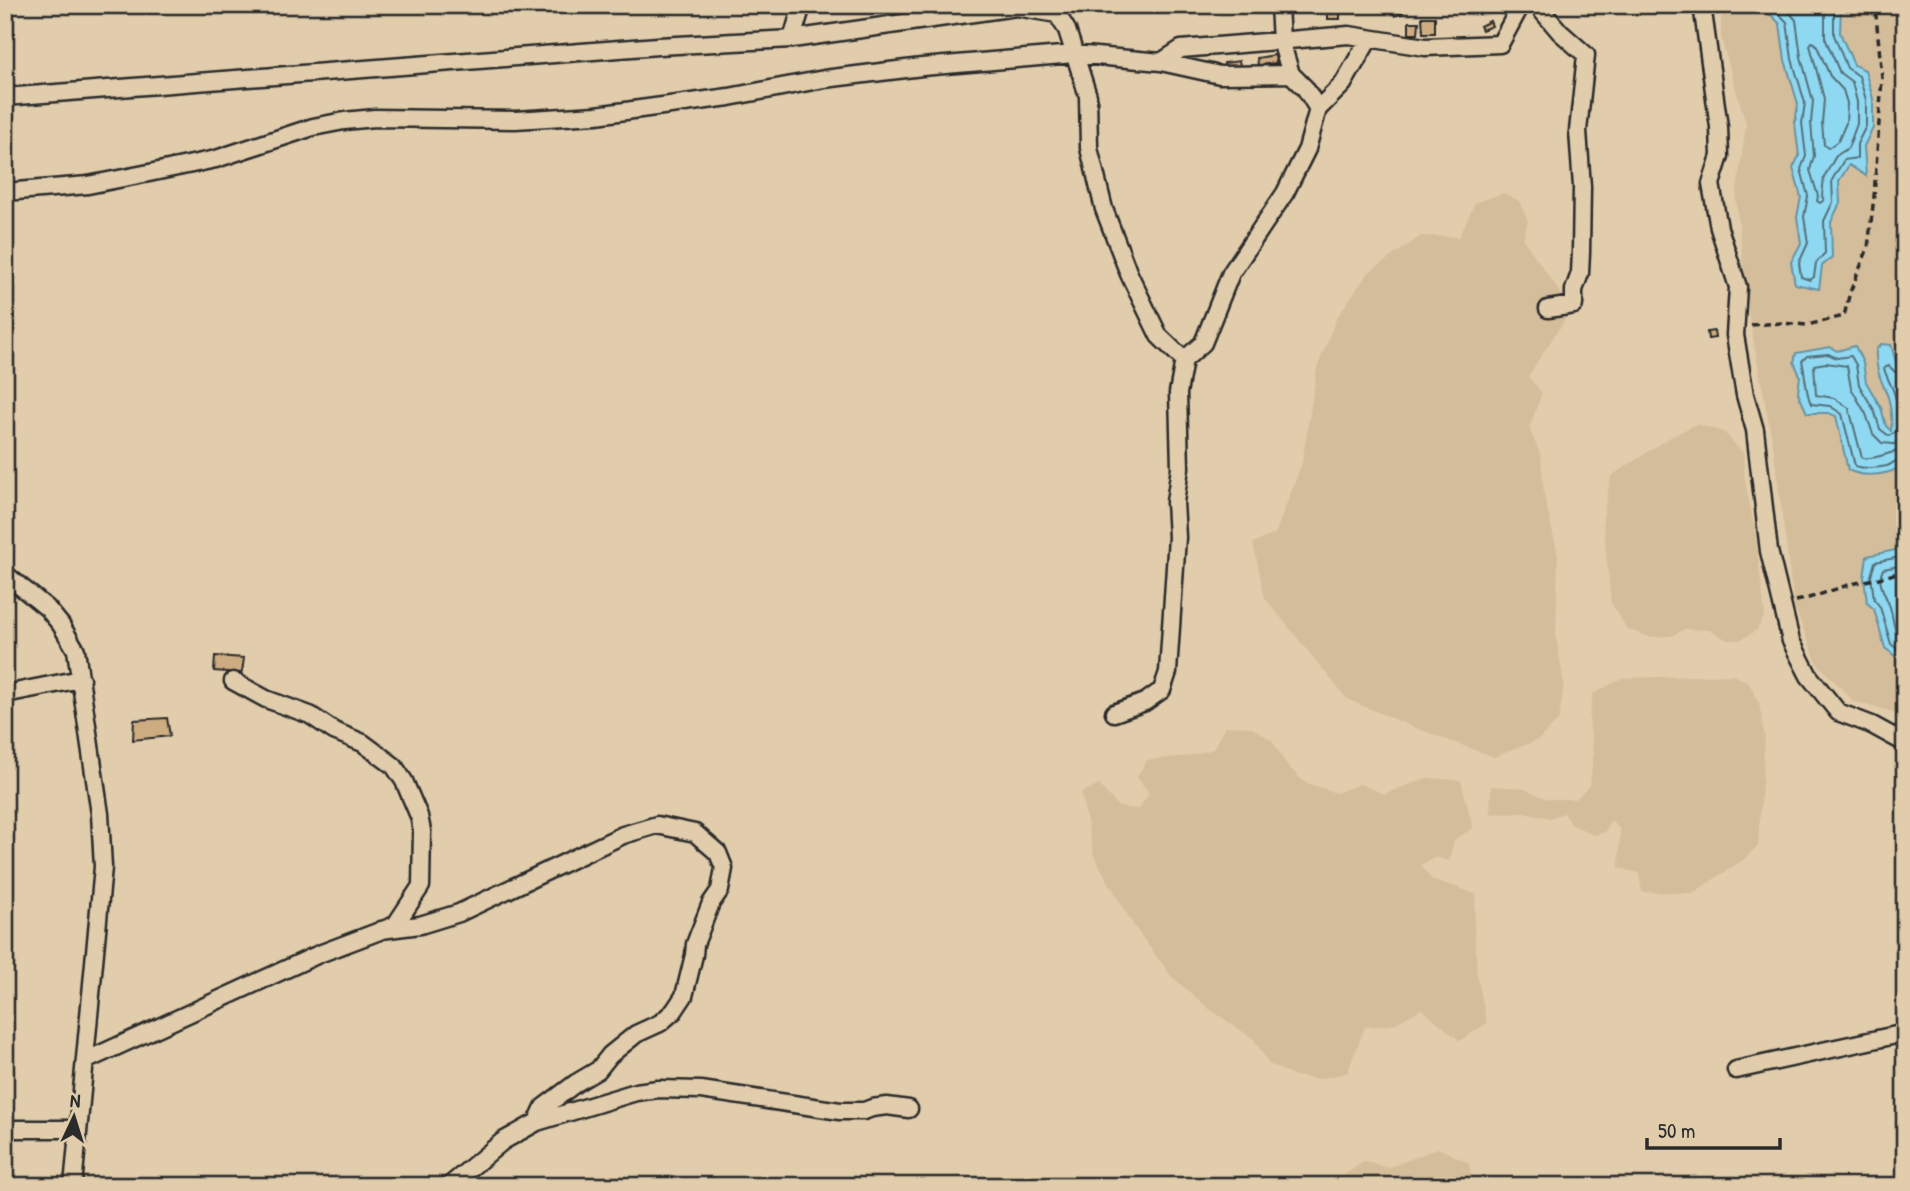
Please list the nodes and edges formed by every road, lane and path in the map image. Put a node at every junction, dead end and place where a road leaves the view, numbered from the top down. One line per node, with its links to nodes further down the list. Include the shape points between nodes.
1 (802, 5): 9 (street)
2 (1279, 5): 10 (street)
3 (1521, 5): 8 (street, via 1500,44 1425,47)
4 (1537, 5): 17 (street, via 1586,55 1578,131 1580,272 1574,305)
5 (1702, 5): 18 (street, via 1719,127 1720,156 1711,184 1719,228 1738,286)
6 (1875, 5): 18 (path, via 1882,78 1874,197 1868,248 1844,316 1807,325 1745,325)
7 (1062, 10): 9 (street, via 1016,7); 11 (street)
8 (1368, 38): 10 (street, via 1349,35); 15 (street, via 1343,84)
9 (792, 39): 14 (street)
10 (1281, 41): 12 (street, via 1181,50); 13 (street)
11 (1074, 54): 12 (street); 16 (street, via 922,66 596,115 344,121 216,159 88,185); 19 (street, via 1088,96 1089,148 1104,209 1159,337)
12 (1161, 62): 13 (street, via 1220,75)
13 (1290, 74): 15 (street)
14 (5, 97)
15 (1318, 109): 19 (street, via 1307,149 1285,193 1231,273 1203,343)
16 (5, 192)
17 (1549, 309)
18 (1735, 335): 22 (street, via 1755,430)
19 (1184, 360): 26 (street, via 1178,393 1180,468 1168,672 1162,690)
20 (1905, 570): 22 (path, via 1822,596)
21 (5, 574): 23 (street, via 61,625 76,650)
22 (1780, 603): 27 (street, via 1791,641 1809,676 1838,712)
23 (81, 679): 25 (street); 30 (street, via 103,867)
24 (233, 681): 28 (street, via 363,743 388,759 404,781 422,824 421,886 396,924)
25 (5, 694)
26 (1114, 713)
27 (1905, 743)
28 (381, 930): 30 (street); 33 (street, via 459,913 623,835 657,825 695,833 718,853 724,868 720,890 695,944 684,996 674,1012 636,1034 598,1070 544,1107)
29 (1905, 1033): 31 (street)
30 (85, 1060): 35 (street)
31 (1736, 1070)
32 (909, 1109): 33 (street, via 887,1106 840,1111 726,1093 659,1089 616,1097)
33 (537, 1122): 37 (street, via 503,1141)
34 (5, 1129): 35 (street)
35 (78, 1129): 36 (street)
36 (73, 1186)
37 (449, 1186)

